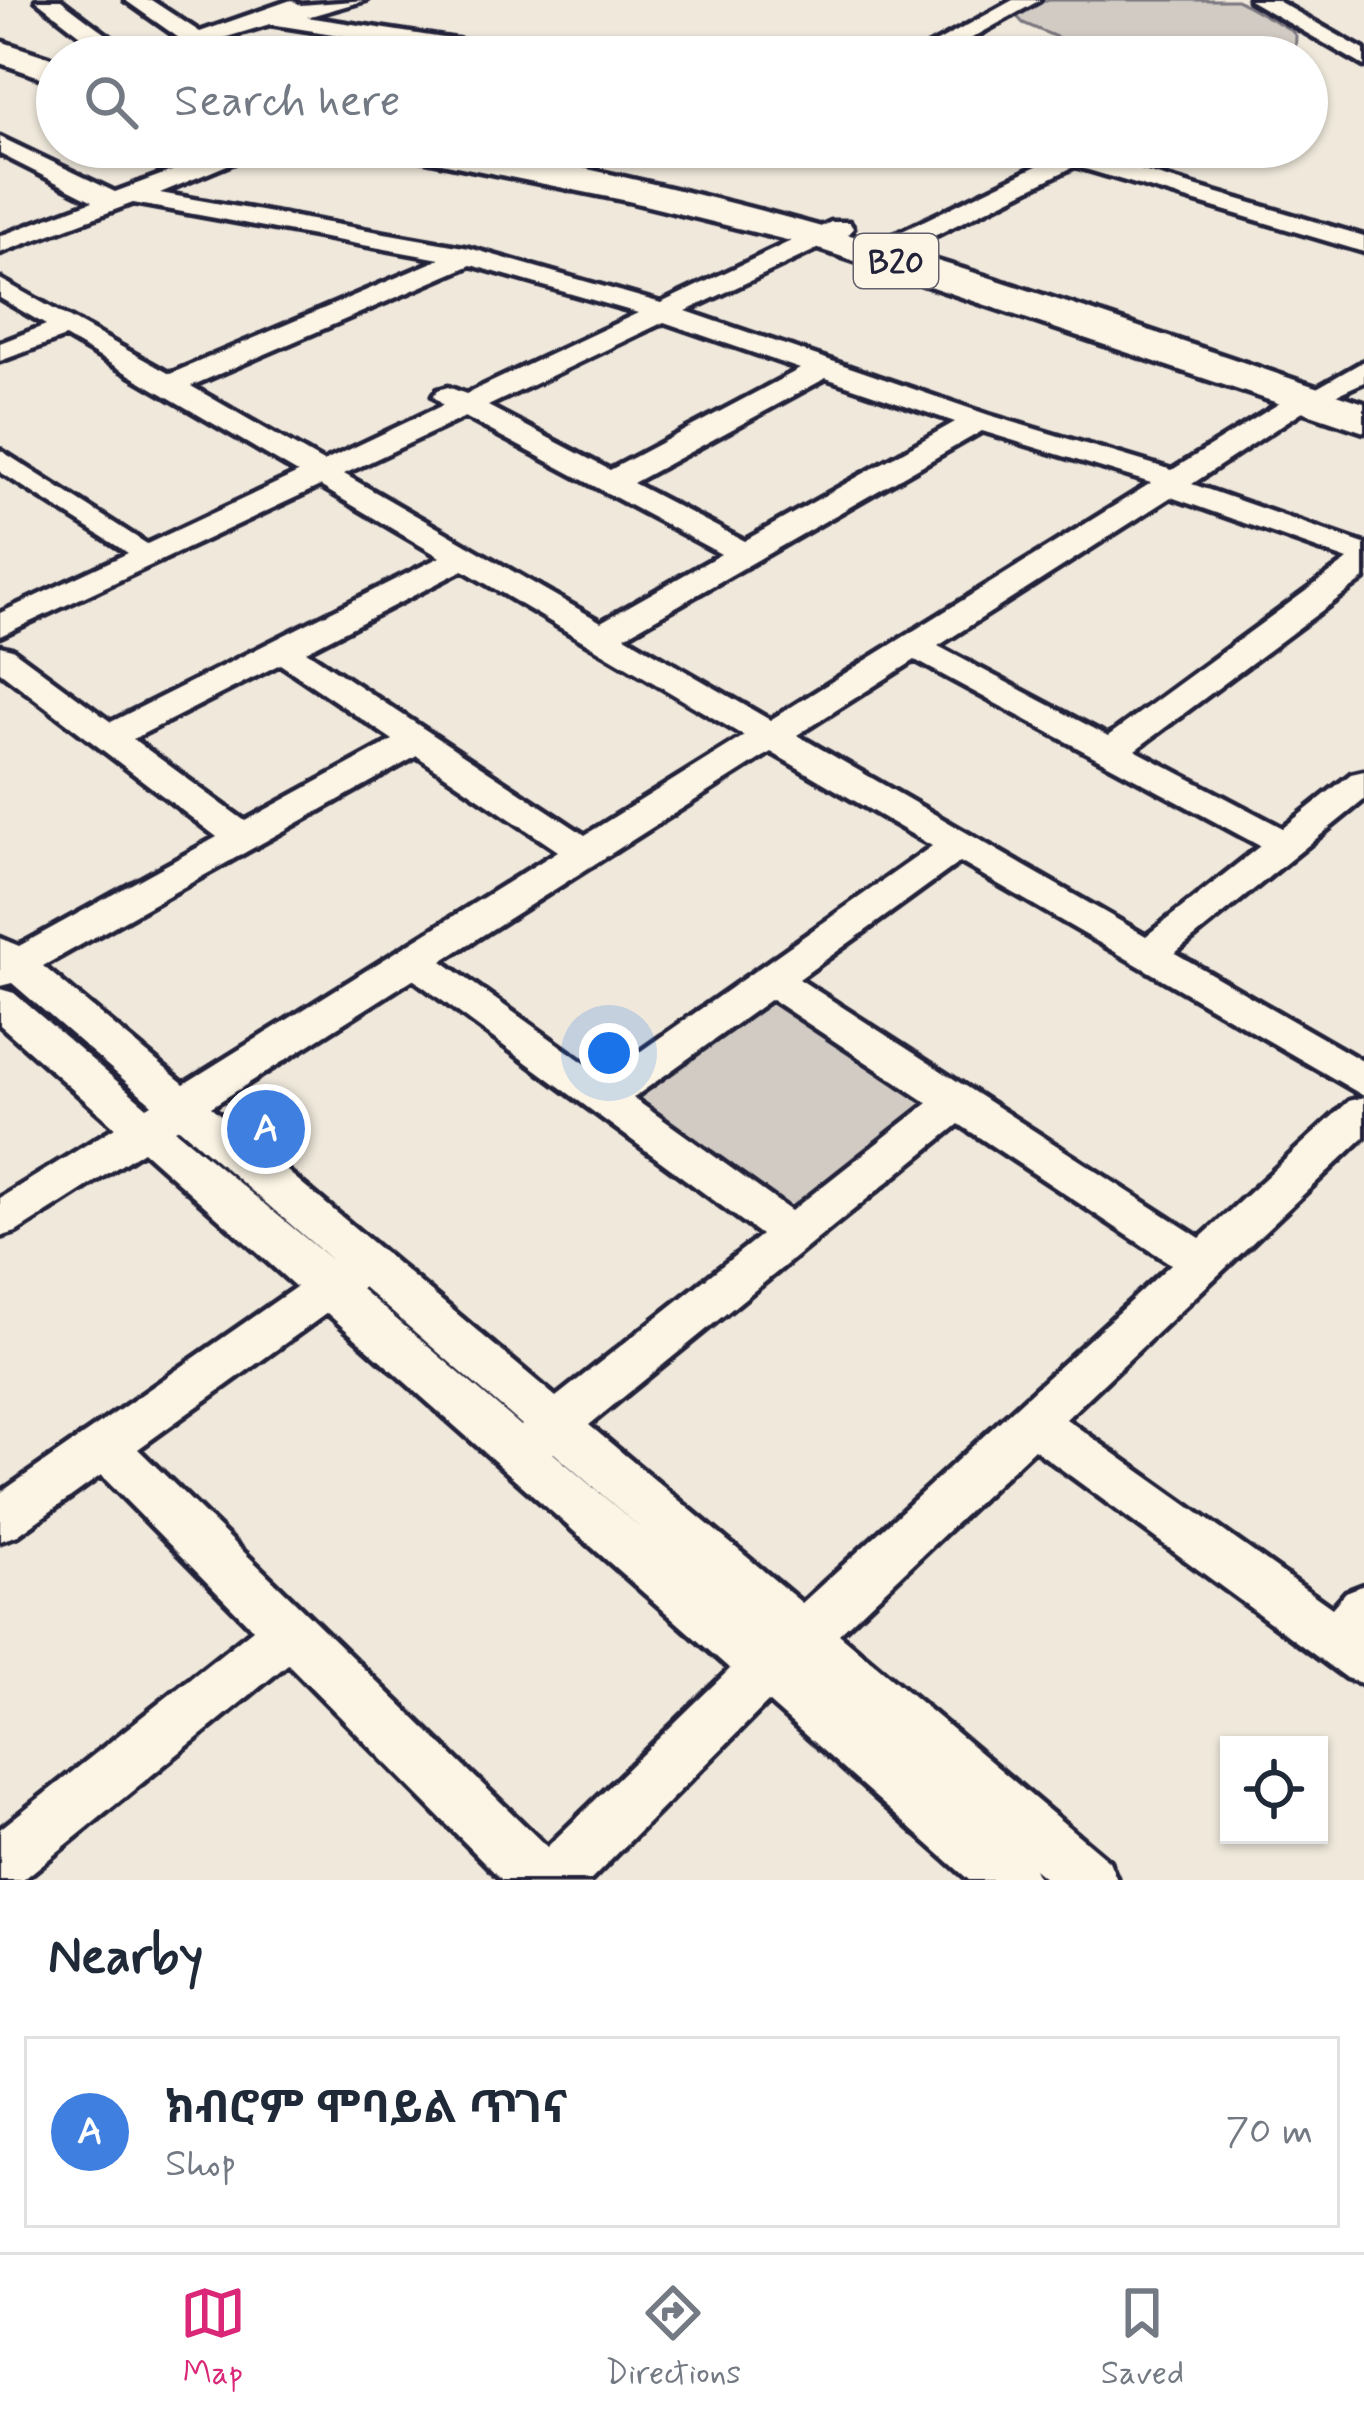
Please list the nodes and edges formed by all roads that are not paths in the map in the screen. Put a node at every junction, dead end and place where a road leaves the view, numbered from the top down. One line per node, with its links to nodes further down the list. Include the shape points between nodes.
1 (47, 0): 8 (street)
2 (136, 0): 9 (street)
3 (355, 0): 7 (street)
4 (1029, 0): 12 (street)
5 (1260, 0): 13 (street)
6 (301, 1): 7 (street)
7 (253, 18): 10 (street); 11 (street)
8 (95, 36)
9 (191, 36)
10 (207, 36)
11 (377, 36)
12 (961, 36)
13 (1323, 36)
14 (1328, 39): 16 (street)
15 (0, 51): 17 (highway)
16 (1364, 59)
17 (36, 64)
18 (0, 66): 19 (highway)
19 (36, 77)
20 (0, 144): 21 (street)
21 (36, 160)
22 (54, 168): 28 (street)
23 (202, 168): 28 (street)
24 (524, 168): 29 (highway, B20)
25 (584, 168): 29 (highway, B20)
26 (1053, 168): 30 (street)
27 (1107, 168): 31 (street)
28 (122, 198): 32 (street); 33 (street)
29 (819, 229): 30 (highway, B20); 35 (street); 40 (highway, B20)
30 (897, 244): 40 (highway, B20)
31 (1364, 244)
32 (0, 245)
33 (470, 256): 35 (street); 39 (street)
34 (0, 286): 36 (street)
35 (650, 309): 38 (street); 41 (street)
36 (68, 326): 37 (street); 39 (street)
37 (0, 353)
38 (824, 368): 43 (street); 46 (street)
39 (169, 385): 45 (street)
40 (1341, 390): 42 (highway, B20); 47 (street)
41 (456, 401): 45 (street); 46 (street)
42 (1364, 418)
43 (979, 421): 47 (street); 49 (street)
44 (0, 460): 48 (street)
45 (312, 469): 48 (street); 51 (street); 54 (street)
46 (610, 483): 49 (street)
47 (1173, 483): 50 (street); 56 (street)
48 (132, 545): 53 (street)
49 (744, 554): 55 (street)
50 (1364, 555)
51 (464, 557): 55 (street); 57 (street)
52 (1364, 564): 62 (street)
53 (0, 608)
54 (0, 626)
55 (599, 636): 59 (street)
56 (915, 647): 59 (street); 62 (street)
57 (282, 650): 60 (street); 61 (street)
58 (0, 656): 60 (street)
59 (772, 736): 65 (street); 67 (street)
60 (109, 737): 64 (street)
61 (418, 741): 64 (street); 67 (street)
62 (1109, 752): 66 (street)
63 (1364, 782): 66 (street)
64 (243, 838): 70 (street)
65 (958, 845): 68 (street); 71 (street)
66 (1286, 845): 68 (street)
67 (587, 854): 69 (street)
68 (1148, 954): 72 (street)
69 (416, 962): 73 (street); 76 (street)
70 (4, 973): 76 (street)
71 (770, 980): 73 (street); 74 (street)
72 (1364, 1081)
73 (604, 1098): 78 (street)
74 (958, 1102): 78 (street); 79 (street)
75 (1364, 1112): 79 (street)
76 (167, 1119): 77 (street); 80 (street)
77 (0, 1220)
78 (792, 1235): 82 (street)
79 (1204, 1262): 81 (street)
80 (347, 1275): 82 (street); 83 (street)
81 (1033, 1422): 86 (street); 87 (street)
82 (538, 1439): 87 (street)
83 (104, 1447): 84 (street); 85 (street)
84 (0, 1520)
85 (290, 1631): 88 (street); 89 (street)
86 (1355, 1637)
87 (785, 1652): 90 (street); 91 (street); 92 (street)
88 (0, 1864)
89 (541, 1880)
90 (552, 1880)
91 (1011, 1880)
92 (1089, 1880)

